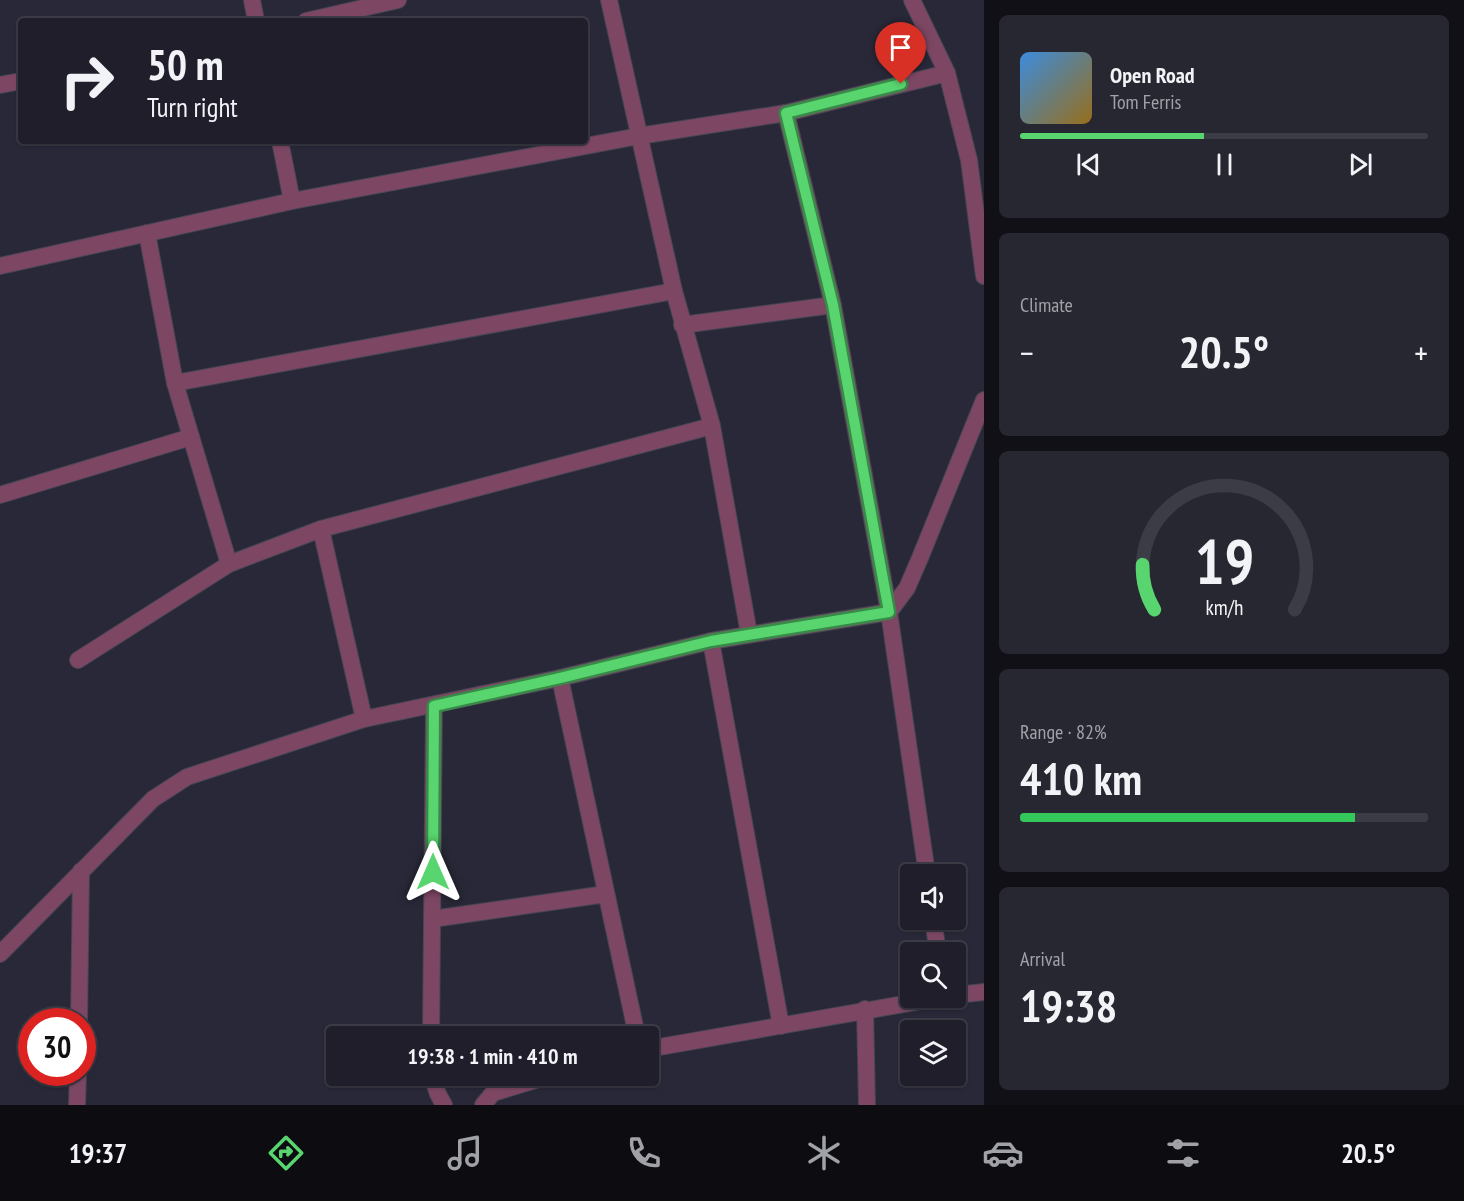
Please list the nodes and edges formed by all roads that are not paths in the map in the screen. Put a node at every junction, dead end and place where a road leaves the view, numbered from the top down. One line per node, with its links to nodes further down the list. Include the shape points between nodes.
1 (252, 0): 5 (street)
2 (398, 0): 6 (street)
3 (609, 0): 11 (street)
4 (912, 0): 7 (street)
5 (255, 18)
6 (319, 18)
7 (947, 73): 10 (street); 16 (street, via 969,160)
8 (18, 82): 9 (street)
9 (0, 85)
10 (786, 113): 11 (street); 18 (street)
11 (639, 136): 13 (street); 17 (street)
12 (281, 144): 13 (street)
13 (292, 201): 14 (street)
14 (147, 233): 15 (street); 20 (street)
15 (0, 266)
16 (984, 276)
17 (674, 291): 19 (street); 20 (street)
18 (833, 305): 19 (street); 27 (street)
19 (682, 325): 22 (street)
20 (174, 383): 23 (street)
21 (984, 400): 27 (street, via 907,588)
22 (712, 426): 25 (street); 28 (street)
23 (191, 437): 24 (street); 26 (street)
24 (0, 495)
25 (321, 529): 26 (street); 33 (street)
26 (229, 564): 30 (street)
27 (889, 612): 28 (street); 34 (street)
28 (749, 634): 29 (street)
29 (711, 641): 31 (street); 46 (street)
30 (78, 660)
31 (560, 678): 32 (street); 36 (street)
32 (434, 706): 33 (street); 37 (street)
33 (364, 719): 35 (street, via 187,777 153,799)
34 (926, 864)
35 (81, 872): 38 (street); 42 (street)
36 (606, 894): 37 (street); 45 (street)
37 (432, 919): 44 (street)
38 (0, 954)
39 (984, 992): 40 (street)
40 (966, 994)
41 (900, 1004): 43 (street)
42 (79, 1008)
43 (865, 1010): 46 (street); 54 (street)
44 (431, 1026)
45 (635, 1026)
46 (781, 1026): 47 (street)
47 (659, 1047)
48 (78, 1086): 51 (street)
49 (435, 1086): 52 (street)
50 (514, 1086): 53 (street, via 493,1092)
51 (77, 1105)
52 (444, 1105)
53 (483, 1105)
54 (867, 1105)

